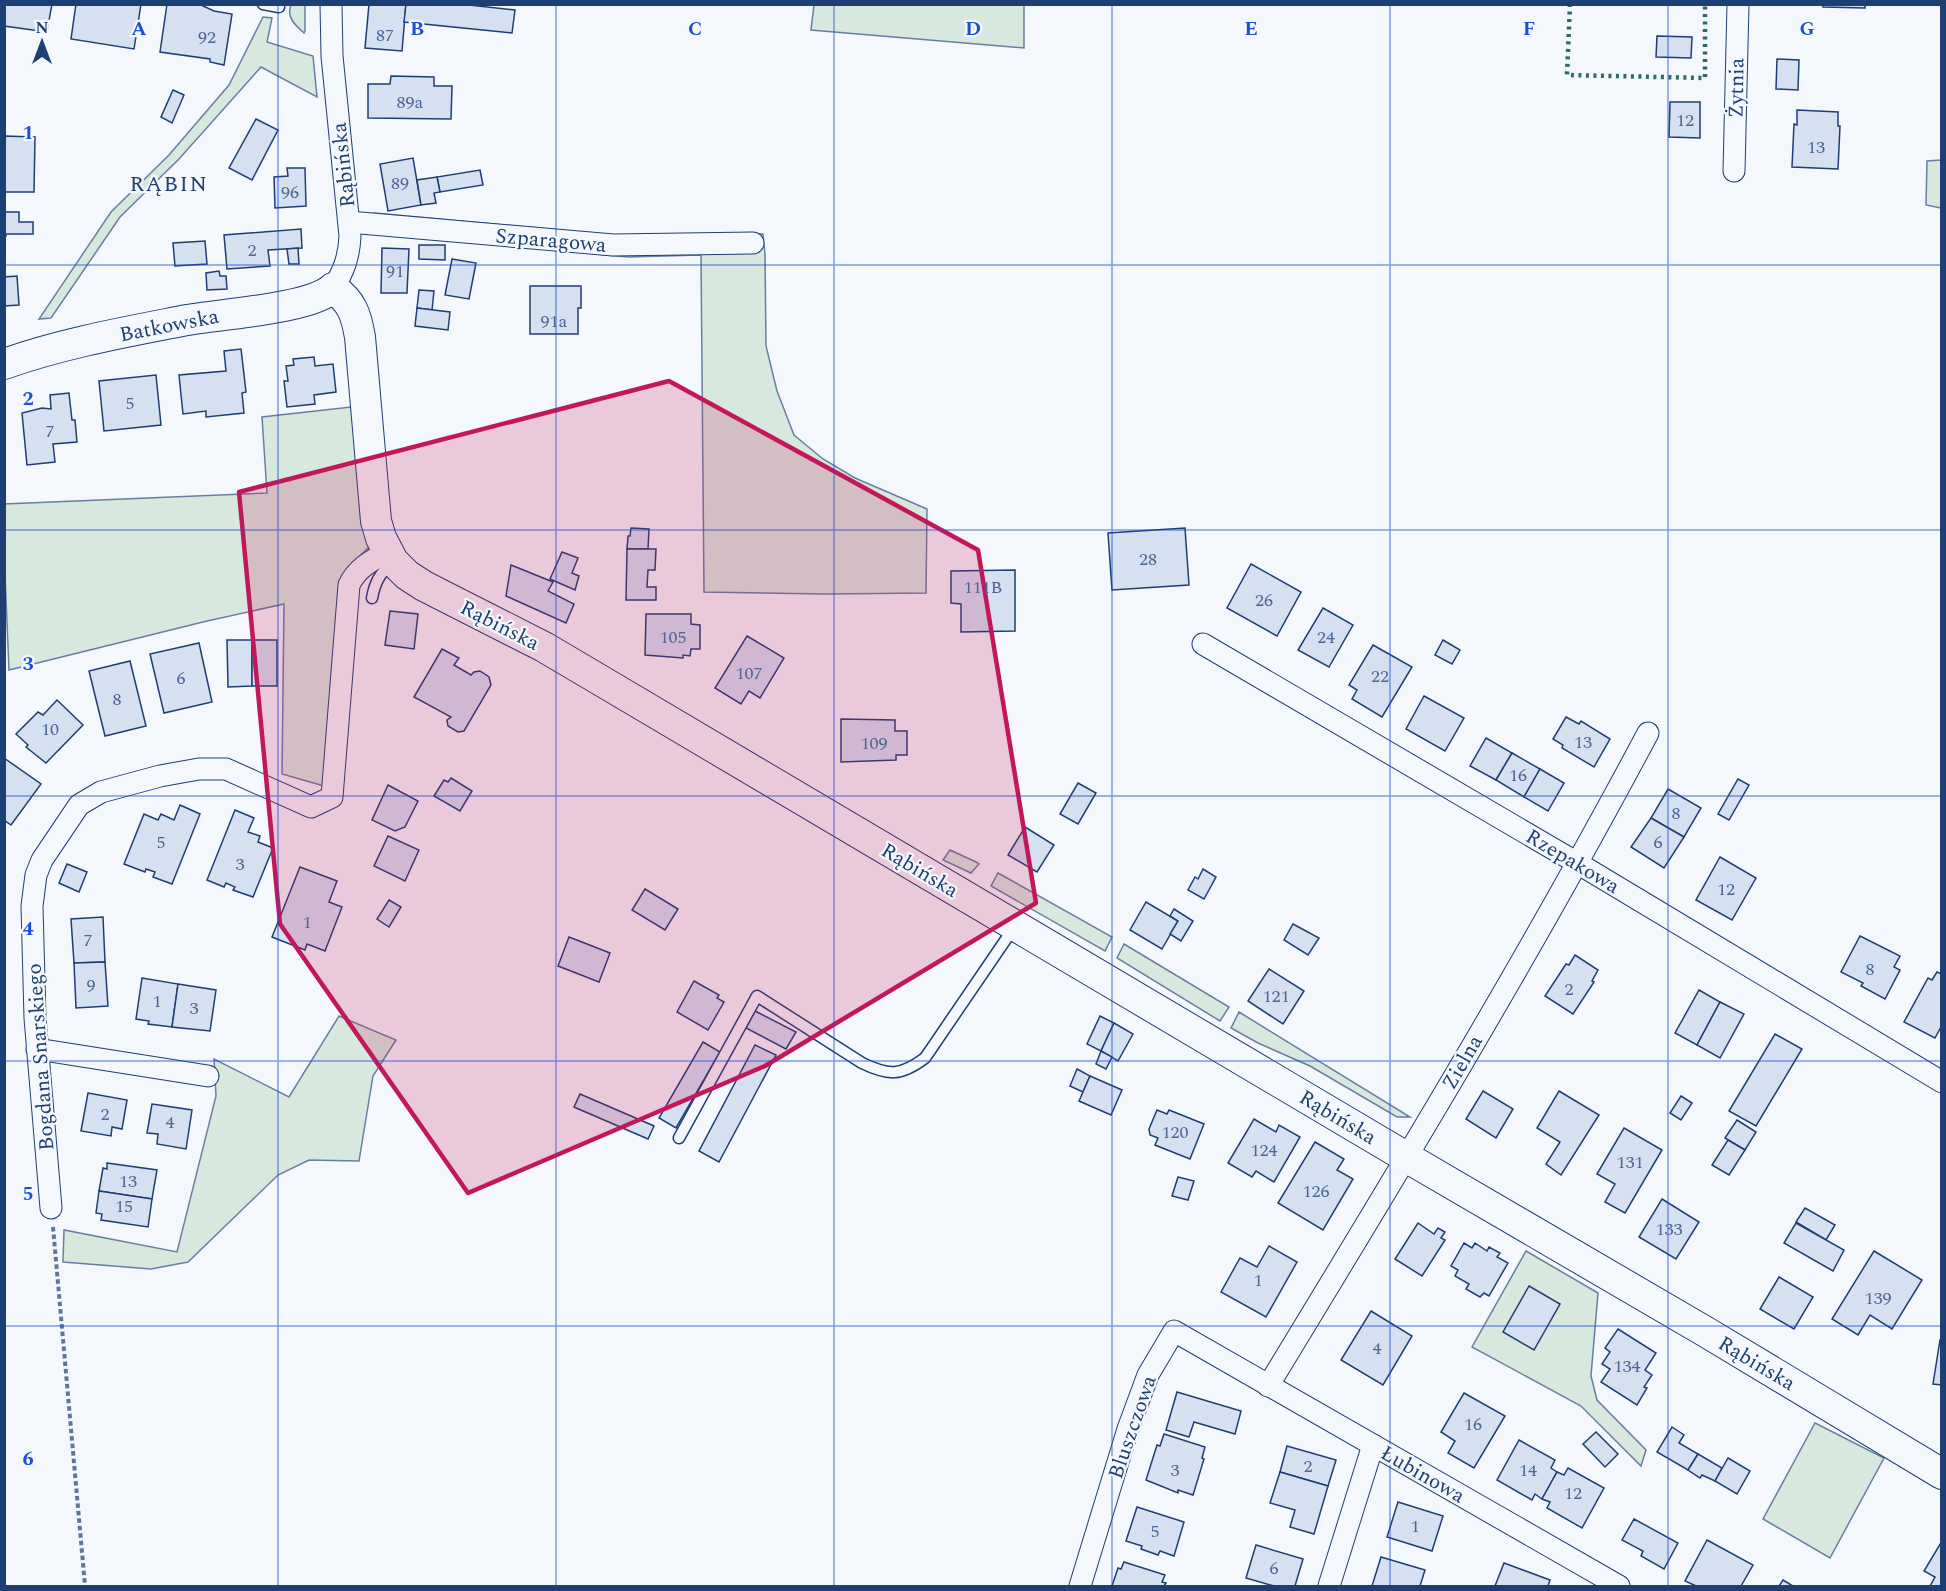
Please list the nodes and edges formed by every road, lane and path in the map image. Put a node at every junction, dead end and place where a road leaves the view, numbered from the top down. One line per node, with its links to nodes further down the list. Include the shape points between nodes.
1 (263, 4): 4 (lane)
2 (331, 4): 6 (street, Rąbińska, via 332,56)
3 (1738, 4): 5 (street, Żytnia)
4 (279, 7)
5 (1734, 171)
6 (349, 222): 7 (street, Szparagowa, via 613,245); 8 (street, Rąbińska, via 350,253)
7 (753, 243)
8 (333, 288): 9 (street, Batkowska, via 326,295 296,304 186,320 41,351); 10 (street, Rąbińska, via 346,297 357,318 376,521)
9 (4, 364)
10 (390, 557): 11 (lane); 15 (street, Rąbińska, via 424,586 564,659); 16 (street, Bogdana Snarskiego, via 368,562 349,585 332,797 311,807 226,769 160,776 101,792 79,805 36,875 33,906)
11 (372, 598)
12 (1203, 644): 14 (street, Rzepakowa)
13 (1648, 733): 14 (street, Zielna)
14 (1579, 864): 18 (street, Rzepakowa); 20 (street, Zielna)
15 (1016, 926): 19 (lane, via 925,1058 909,1070 892,1073 862,1063 757,996); 20 (street, Rąbińska)
16 (38, 1049): 17 (street); 21 (street, Bogdana Snarskiego)
17 (208, 1076)
18 (1941, 1082)
19 (679, 1138)
20 (1406, 1157): 23 (street, Zielna); 25 (street, Rąbińska)
21 (51, 1208): 27 (path)
22 (1227, 1362): 23 (street, Łubinowa); 28 (street, Bluszczowa, via 1174,1331 1148,1375 1128,1429)
23 (1268, 1386): 24 (street, Łubinowa)
24 (1373, 1445): 26 (street, Łubinowa); 29 (street)
25 (1941, 1474)
26 (1608, 1584)
27 (85, 1587)
28 (1080, 1587)
29 (1329, 1587)

